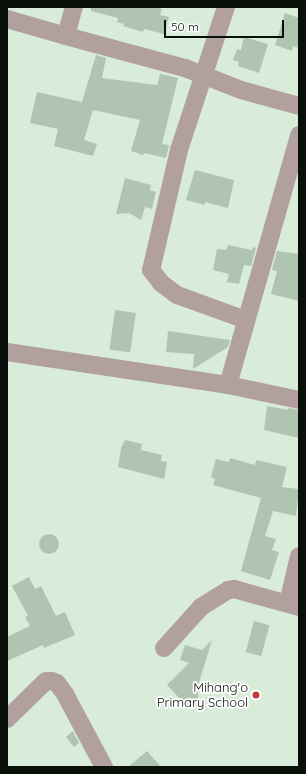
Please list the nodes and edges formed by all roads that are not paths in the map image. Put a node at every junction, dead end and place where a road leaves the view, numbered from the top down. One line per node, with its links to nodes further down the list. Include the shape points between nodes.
1 (74, 7): 4 (street)
2 (226, 7): 5 (street)
3 (7, 19): 4 (street)
4 (66, 36): 5 (street)
5 (205, 75): 6 (street, via 241,90); 8 (street, via 179,150 151,270 161,284 177,295)
6 (299, 106)
7 (299, 135): 8 (street)
8 (246, 320): 10 (street)
9 (7, 352): 10 (street)
10 (228, 385): 11 (street)
11 (299, 400)
12 (299, 556): 13 (street)
13 (294, 605): 14 (street, via 234,589 228,590 201,607)
14 (164, 648)
15 (7, 719): 16 (street, via 46,681 57,683)
16 (104, 767)

